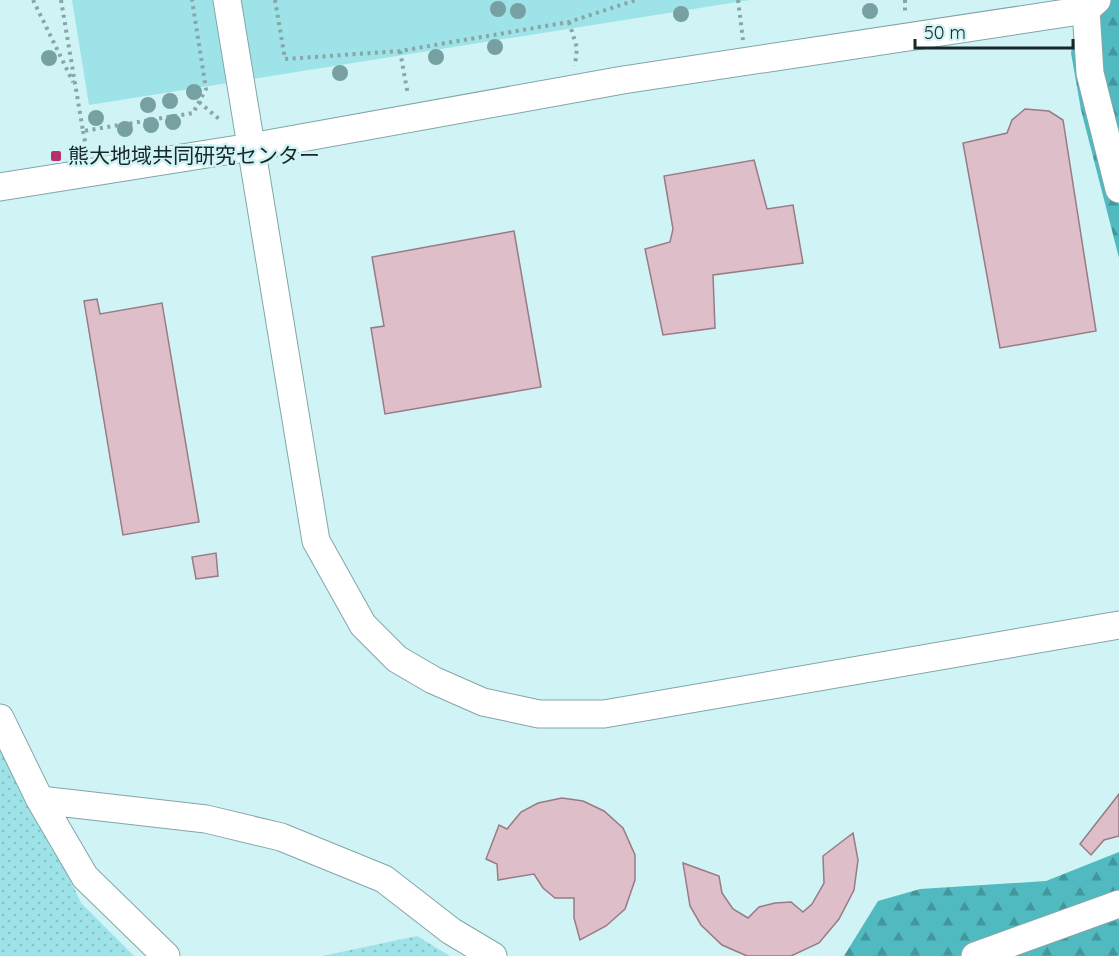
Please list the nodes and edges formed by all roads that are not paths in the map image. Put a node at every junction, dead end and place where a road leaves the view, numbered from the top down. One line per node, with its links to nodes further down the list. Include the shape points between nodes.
1 (227, 0): 3 (street)
2 (1091, 5): 3 (street, via 623,80); 5 (street, via 1090,73)
3 (251, 147): 4 (street); 6 (street, via 316,541 363,625 397,659 433,680 483,702 539,714 604,714)
4 (0, 187)
5 (1119, 189)
6 (1119, 625)
7 (0, 718): 8 (street)
8 (40, 800): 10 (street, via 85,877); 11 (street, via 206,819 281,837 384,879 452,931)
9 (1119, 904): 12 (street)
10 (166, 956)
11 (493, 956)
12 (975, 956)

